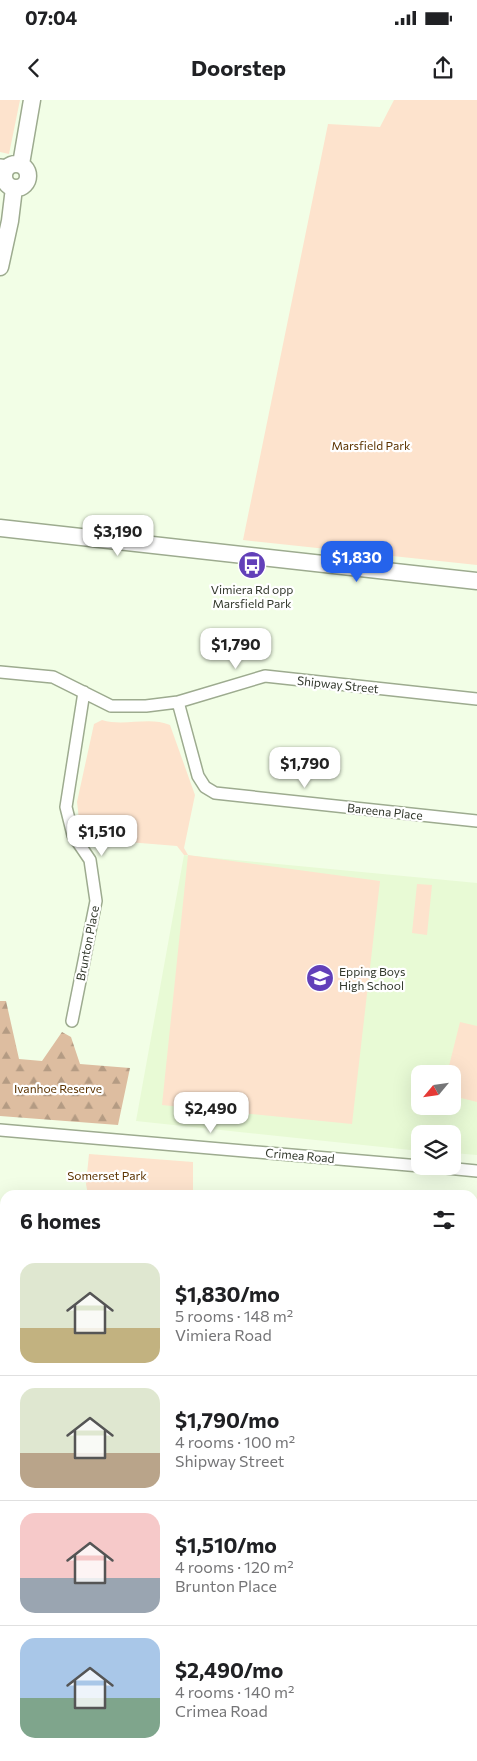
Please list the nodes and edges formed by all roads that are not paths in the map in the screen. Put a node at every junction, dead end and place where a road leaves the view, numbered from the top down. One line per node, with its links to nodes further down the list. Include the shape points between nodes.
1 (32, 100): 2 (street)
2 (6, 169): 3 (street, via 6,183); 3 (street, via 27,170 28,179 24,185)
3 (14, 188): 4 (street)
4 (0, 267)
5 (0, 528): 6 (street)
6 (477, 581)
7 (0, 672): 8 (street, Shipway Street, via 52,677)
8 (84, 692): 10 (street, Shipway Street, via 111,706); 12 (street, Brunton Place, via 66,807 73,835 90,860 96,901)
9 (477, 700): 10 (street, Shipway Street, via 265,676)
10 (178, 702): 11 (street, Bareena Place, via 198,776 205,787 215,793)
11 (477, 821)
12 (72, 1021)
13 (0, 1130): 14 (street, Crimea Road)
14 (411, 1165)
15 (461, 1169): 16 (street)
16 (477, 1171)

